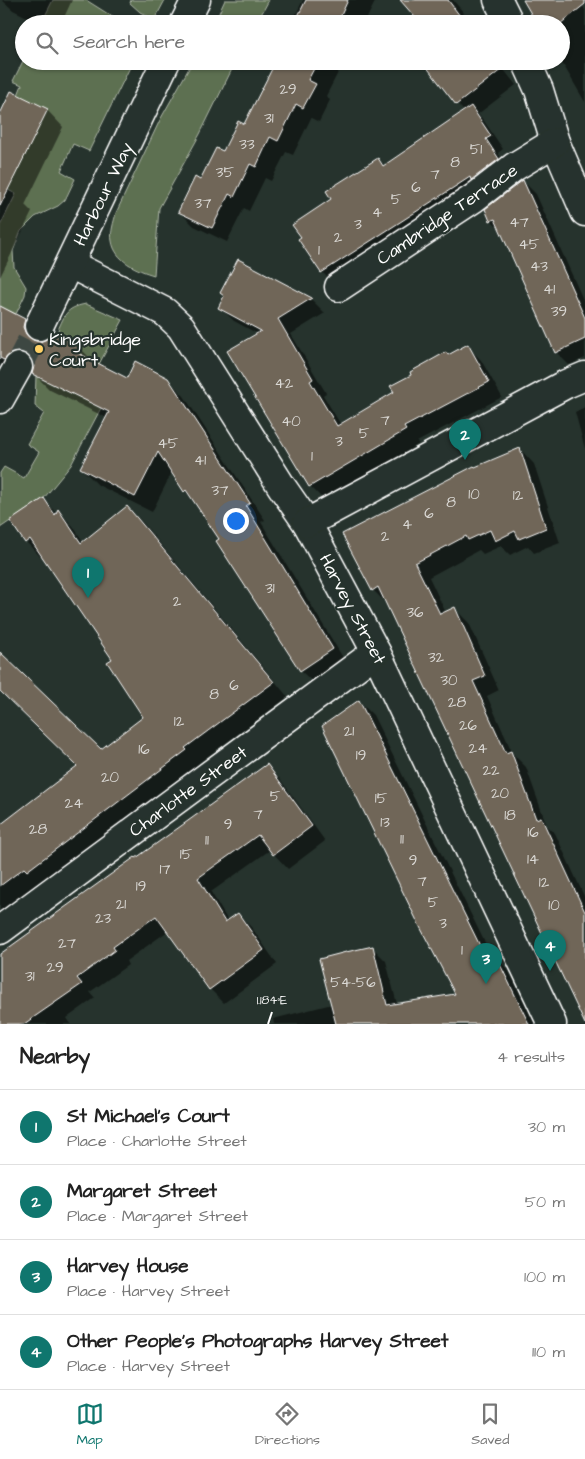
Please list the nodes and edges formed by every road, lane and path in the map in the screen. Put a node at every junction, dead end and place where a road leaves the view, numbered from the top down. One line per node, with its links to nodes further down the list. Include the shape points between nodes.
1 (196, 0): 3 (street)
2 (498, 0): 4 (street)
3 (188, 15)
4 (506, 15)
5 (162, 70): 9 (street, Harbour Way)
6 (530, 70): 7 (street)
7 (555, 142): 8 (street); 10 (street, Cambridge Terrace)
8 (585, 212)
9 (70, 264): 11 (street, Harbour Way); 15 (street, Harvey Street, via 165,312 181,327)
10 (339, 287)
11 (39, 326)
12 (18, 367): 14 (street)
13 (585, 376): 15 (street)
14 (0, 399)
15 (307, 523): 16 (street, Harvey Street)
16 (376, 652): 17 (street, Charlotte Street); 18 (street, Harvey Street)
17 (0, 930)
18 (552, 1024)

